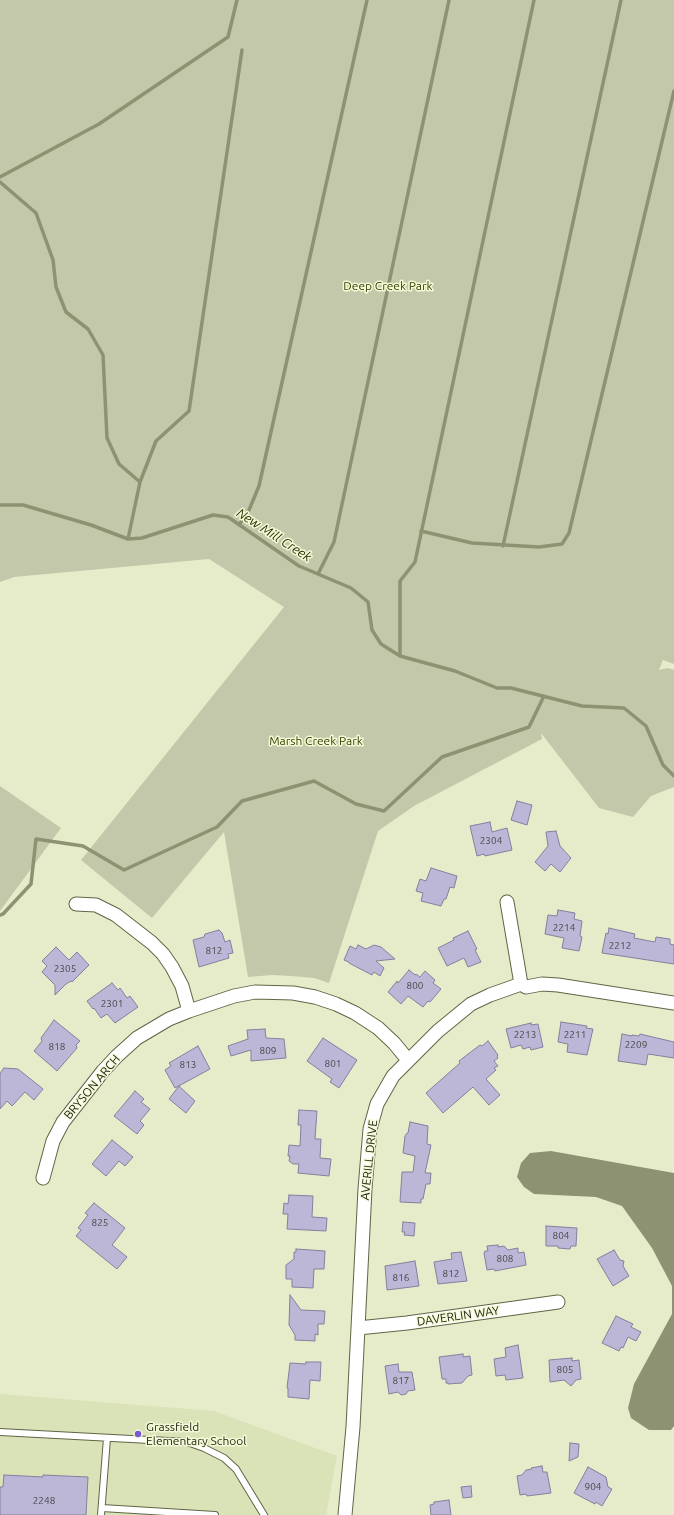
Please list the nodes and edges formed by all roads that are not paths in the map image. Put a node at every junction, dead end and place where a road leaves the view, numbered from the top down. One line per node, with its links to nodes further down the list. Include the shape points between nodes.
1 (507, 902): 3 (street)
2 (76, 904): 5 (street, via 96,905 116,915 152,943 172,967 182,986)
3 (521, 984): 4 (street, AVERILL DRIVE, via 526,987 558,985); 6 (street, AVERILL DRIVE, via 471,1004)
4 (674, 1003)
5 (189, 1011): 6 (street, BRYSON ARCH, via 255,992 293,993 315,997 355,1013 378,1028); 7 (street, BRYSON ARCH, via 137,1038 103,1071 63,1122 53,1141)
6 (408, 1060): 9 (street, AVERILL DRIVE, via 385,1089 377,1104 370,1129)
7 (43, 1178)
8 (558, 1302): 9 (street, DAVERLIN WAY)
9 (358, 1328): 15 (street, AVERILL DRIVE)
10 (0, 1432): 11 (lane)
11 (107, 1438): 12 (lane); 14 (lane, via 187,1442 204,1448 224,1458 236,1469)
12 (102, 1512): 13 (lane)
13 (215, 1515)
14 (264, 1515)
15 (345, 1515)

